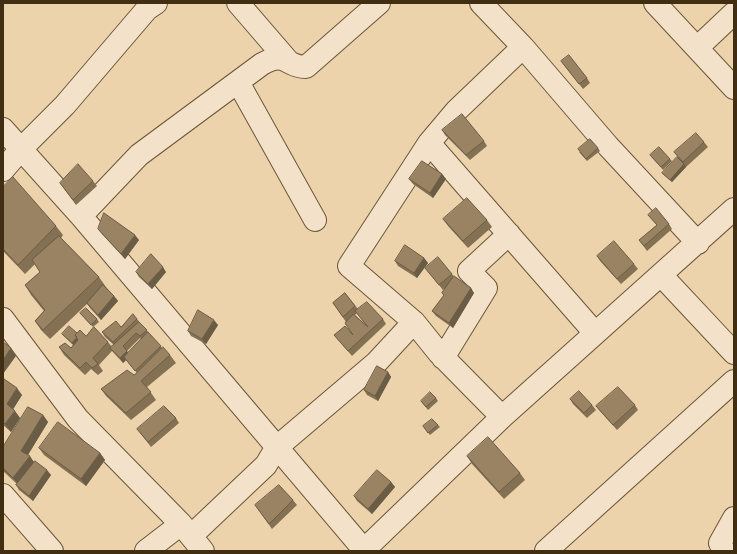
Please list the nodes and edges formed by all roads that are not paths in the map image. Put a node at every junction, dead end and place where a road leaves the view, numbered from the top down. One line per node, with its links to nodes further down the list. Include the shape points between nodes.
1 (156, 3): 14 (street, via 147,9 65,105)
2 (238, 3): 9 (street)
3 (379, 3): 9 (street, via 306,67)
4 (481, 3): 7 (street)
5 (655, 3): 8 (street)
6 (734, 13): 8 (street)
7 (523, 47): 13 (street, via 456,111); 20 (street, via 608,146)
8 (698, 47): 11 (street)
9 (288, 61): 10 (street, via 273,57)
10 (238, 82): 17 (street, via 139,155); 18 (street)
11 (734, 88)
12 (3, 129): 14 (street)
13 (429, 143): 19 (street); 23 (street, via 348,266)
14 (21, 149): 15 (street); 17 (street)
15 (3, 170)
16 (734, 209): 20 (street)
17 (81, 216): 29 (street)
18 (315, 220)
19 (509, 234): 24 (street); 26 (street, via 469,271 486,288)
20 (698, 243): 21 (street)
21 (661, 275): 24 (street); 25 (street)
22 (3, 319): 32 (street, via 78,419)
23 (414, 322): 26 (street); 29 (street, via 376,363)
24 (595, 333): 28 (street)
25 (734, 353)
26 (444, 358): 28 (street)
27 (734, 381): 36 (street)
28 (502, 417): 35 (street)
29 (276, 448): 32 (street, via 266,465); 35 (street)
30 (3, 495): 33 (street)
31 (734, 518): 37 (street, via 720,543)
32 (191, 537): 34 (street)
33 (52, 551)
34 (146, 551)
35 (364, 551)
36 (546, 551)
37 (724, 551): 38 (street)
38 (734, 551)

